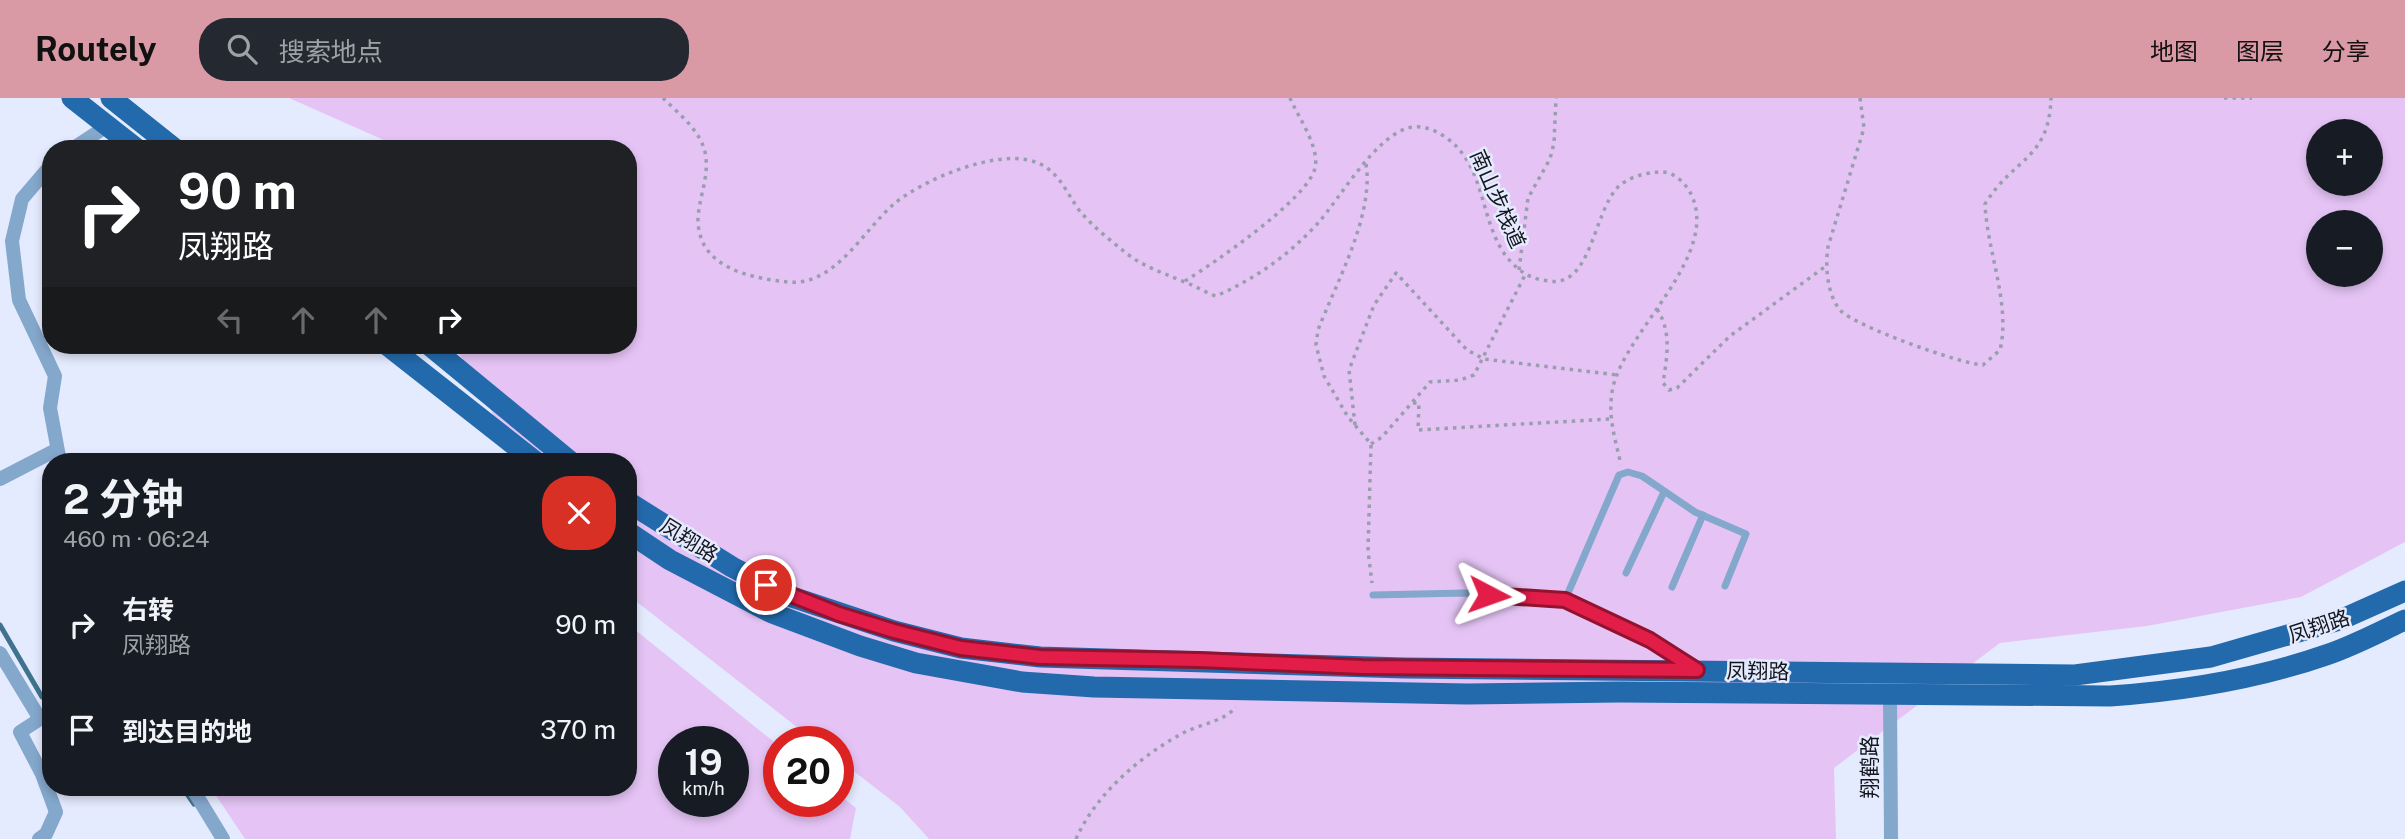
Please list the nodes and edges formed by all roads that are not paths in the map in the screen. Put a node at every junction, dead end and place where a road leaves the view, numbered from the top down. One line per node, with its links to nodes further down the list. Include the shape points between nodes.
1 (72, 98): 3 (main road)
2 (111, 98): 6 (main road)
3 (107, 126): 4 (street); 5 (main road)
4 (86, 140)
5 (125, 140)
6 (164, 140)
7 (42, 176): 8 (street, via 22,199 12,241 19,300)
8 (42, 349)
9 (45, 354): 12 (street, via 55,376 50,408)
10 (398, 354): 13 (main road)
11 (440, 354): 14 (main road)
12 (58, 453)
13 (525, 453)
14 (560, 453)
15 (42, 462): 16 (street)
16 (0, 479)
17 (1664, 492): 19 (lane); 21 (lane); 26 (lane, via 1642,476 1619,475)
18 (637, 508): 29 (main road, 凤翔路, via 783,594 961,648 1105,661)
19 (1703, 515): 22 (lane, via 1746,534); 23 (lane)
20 (637, 538): 30 (main road, 凤翔路, via 760,607 860,646 916,663 1022,682 1467,694)
21 (1626, 573)
22 (1726, 586)
23 (1672, 587)
24 (2405, 591): 29 (main road, 凤翔路, via 2340,620 2282,638 2150,667 2040,675)
25 (1373, 595): 26 (lane, via 1464,593)
26 (1565, 600): 29 (lane, via 1650,640)
27 (2405, 620): 30 (main road, 凤翔路, via 2327,655 2265,674 2157,693)
28 (0, 653): 31 (street)
29 (1697, 670)
30 (1890, 695): 38 (street, 翔鹤路)
31 (42, 714)
32 (42, 720): 33 (street, via 20,732)
33 (42, 774)
34 (50, 796): 36 (street, via 56,812)
35 (197, 796): 37 (street)
36 (39, 839)
37 (223, 839)
38 (1891, 839)

